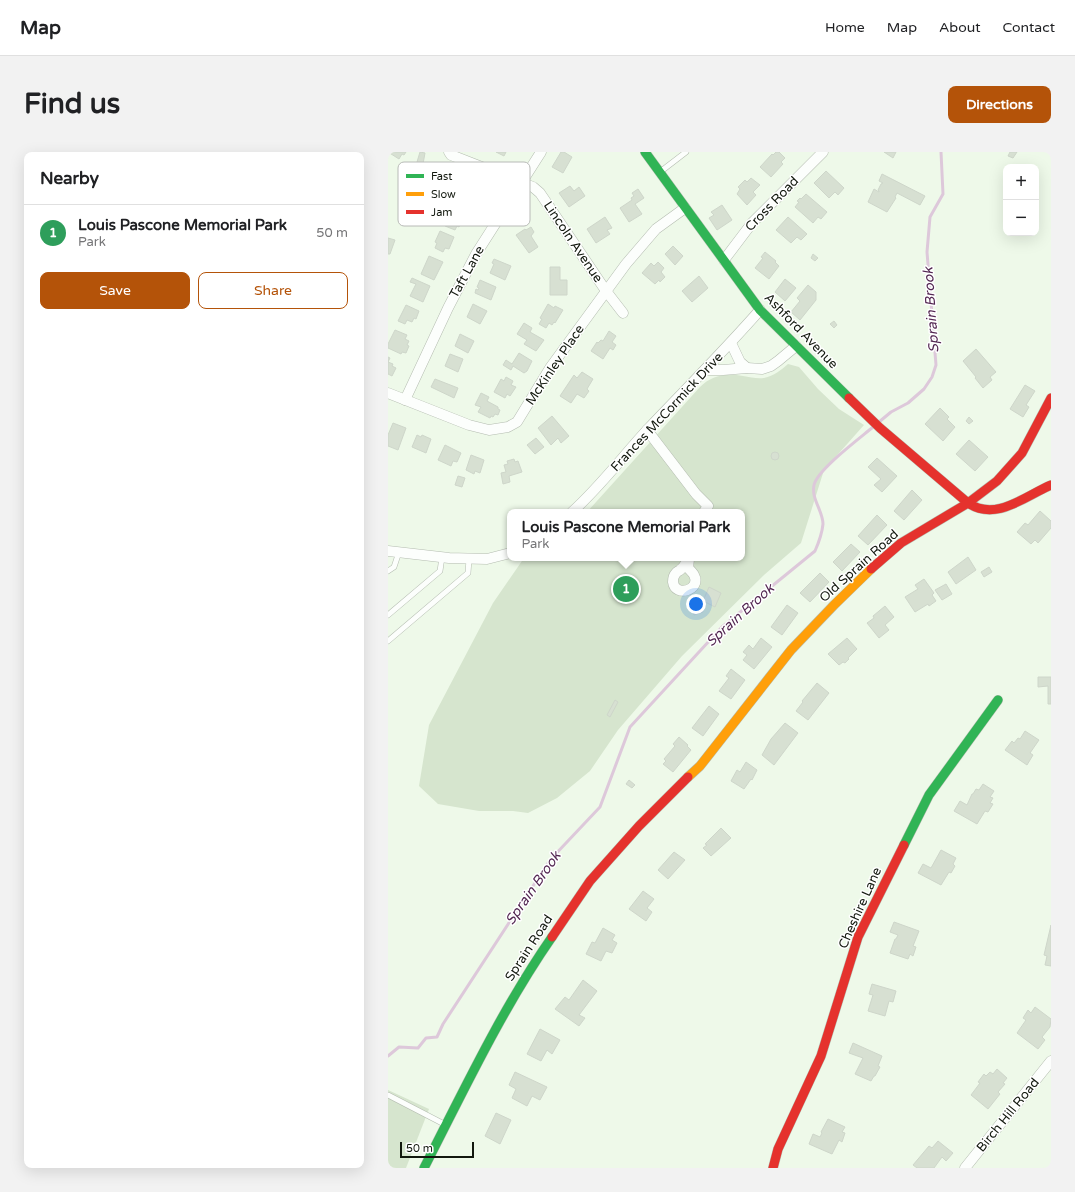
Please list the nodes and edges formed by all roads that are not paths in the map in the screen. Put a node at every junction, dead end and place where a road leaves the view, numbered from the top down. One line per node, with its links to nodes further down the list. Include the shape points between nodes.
1 (449, 152): 6 (street, Lincoln Avenue)
2 (540, 152): 7 (street, Taft Lane)
3 (645, 152): 8 (street, Ashford Avenue)
4 (686, 152): 8 (lane)
5 (823, 152): 12 (street, Cross Road, via 752,223)
6 (469, 162)
7 (530, 169)
8 (660, 173): 10 (street, Ashford Avenue)
9 (530, 186): 13 (street, Lincoln Avenue, via 540,193)
10 (685, 208): 12 (street, Ashford Avenue); 13 (street, McKinley Place, via 656,229)
11 (494, 226): 22 (street, Taft Lane, via 472,260)
12 (724, 260): 14 (street, Ashford Avenue)
13 (606, 291): 15 (street, Lincoln Avenue); 22 (street, McKinley Place, via 550,368 517,422 508,427 489,430 469,425)
14 (760, 310): 16 (street, Frances McCormick Drive); 17 (street, Ashford Avenue)
15 (623, 313)
16 (731, 343): 18 (street, via 740,362); 19 (street, Frances McCormick Drive)
17 (796, 346): 18 (street, via 771,366 762,369); 25 (street, Ashford Avenue, via 880,428)
18 (747, 368): 19 (street)
19 (705, 370): 23 (street, Frances McCormick Drive)
20 (388, 393): 22 (street, McKinley Place)
21 (1051, 398): 25 (street, Old Sprain Road, via 1022,453 997,481)
22 (405, 400)
23 (647, 430): 26 (street, Frances McCormick Drive); 27 (street, via 708,506)
24 (1051, 485): 25 (street, via 1012,505 994,510 979,509)
25 (968, 503): 37 (street, Old Sprain Road, via 901,543 834,605 791,650)
26 (575, 509)
27 (706, 509)
28 (388, 551): 29 (street)
29 (398, 552): 31 (street); 33 (lane, via 394,567)
30 (507, 554): 32 (street, via 487,559)
31 (442, 557): 32 (street); 34 (lane, via 440,571)
32 (469, 559): 35 (lane, via 468,573)
33 (388, 572)
34 (388, 615)
35 (388, 641)
36 (998, 700): 42 (street, Cheshire Lane, via 929,795 858,937 821,1056 778,1149)
37 (695, 770): 40 (street, Sprain Road, via 639,826 590,881 530,968)
38 (1051, 1061): 43 (street, Birch Hill Road)
39 (388, 1095): 40 (lane)
40 (446, 1126): 41 (street, Sprain Road)
41 (424, 1168)
42 (773, 1168)
43 (965, 1168)

